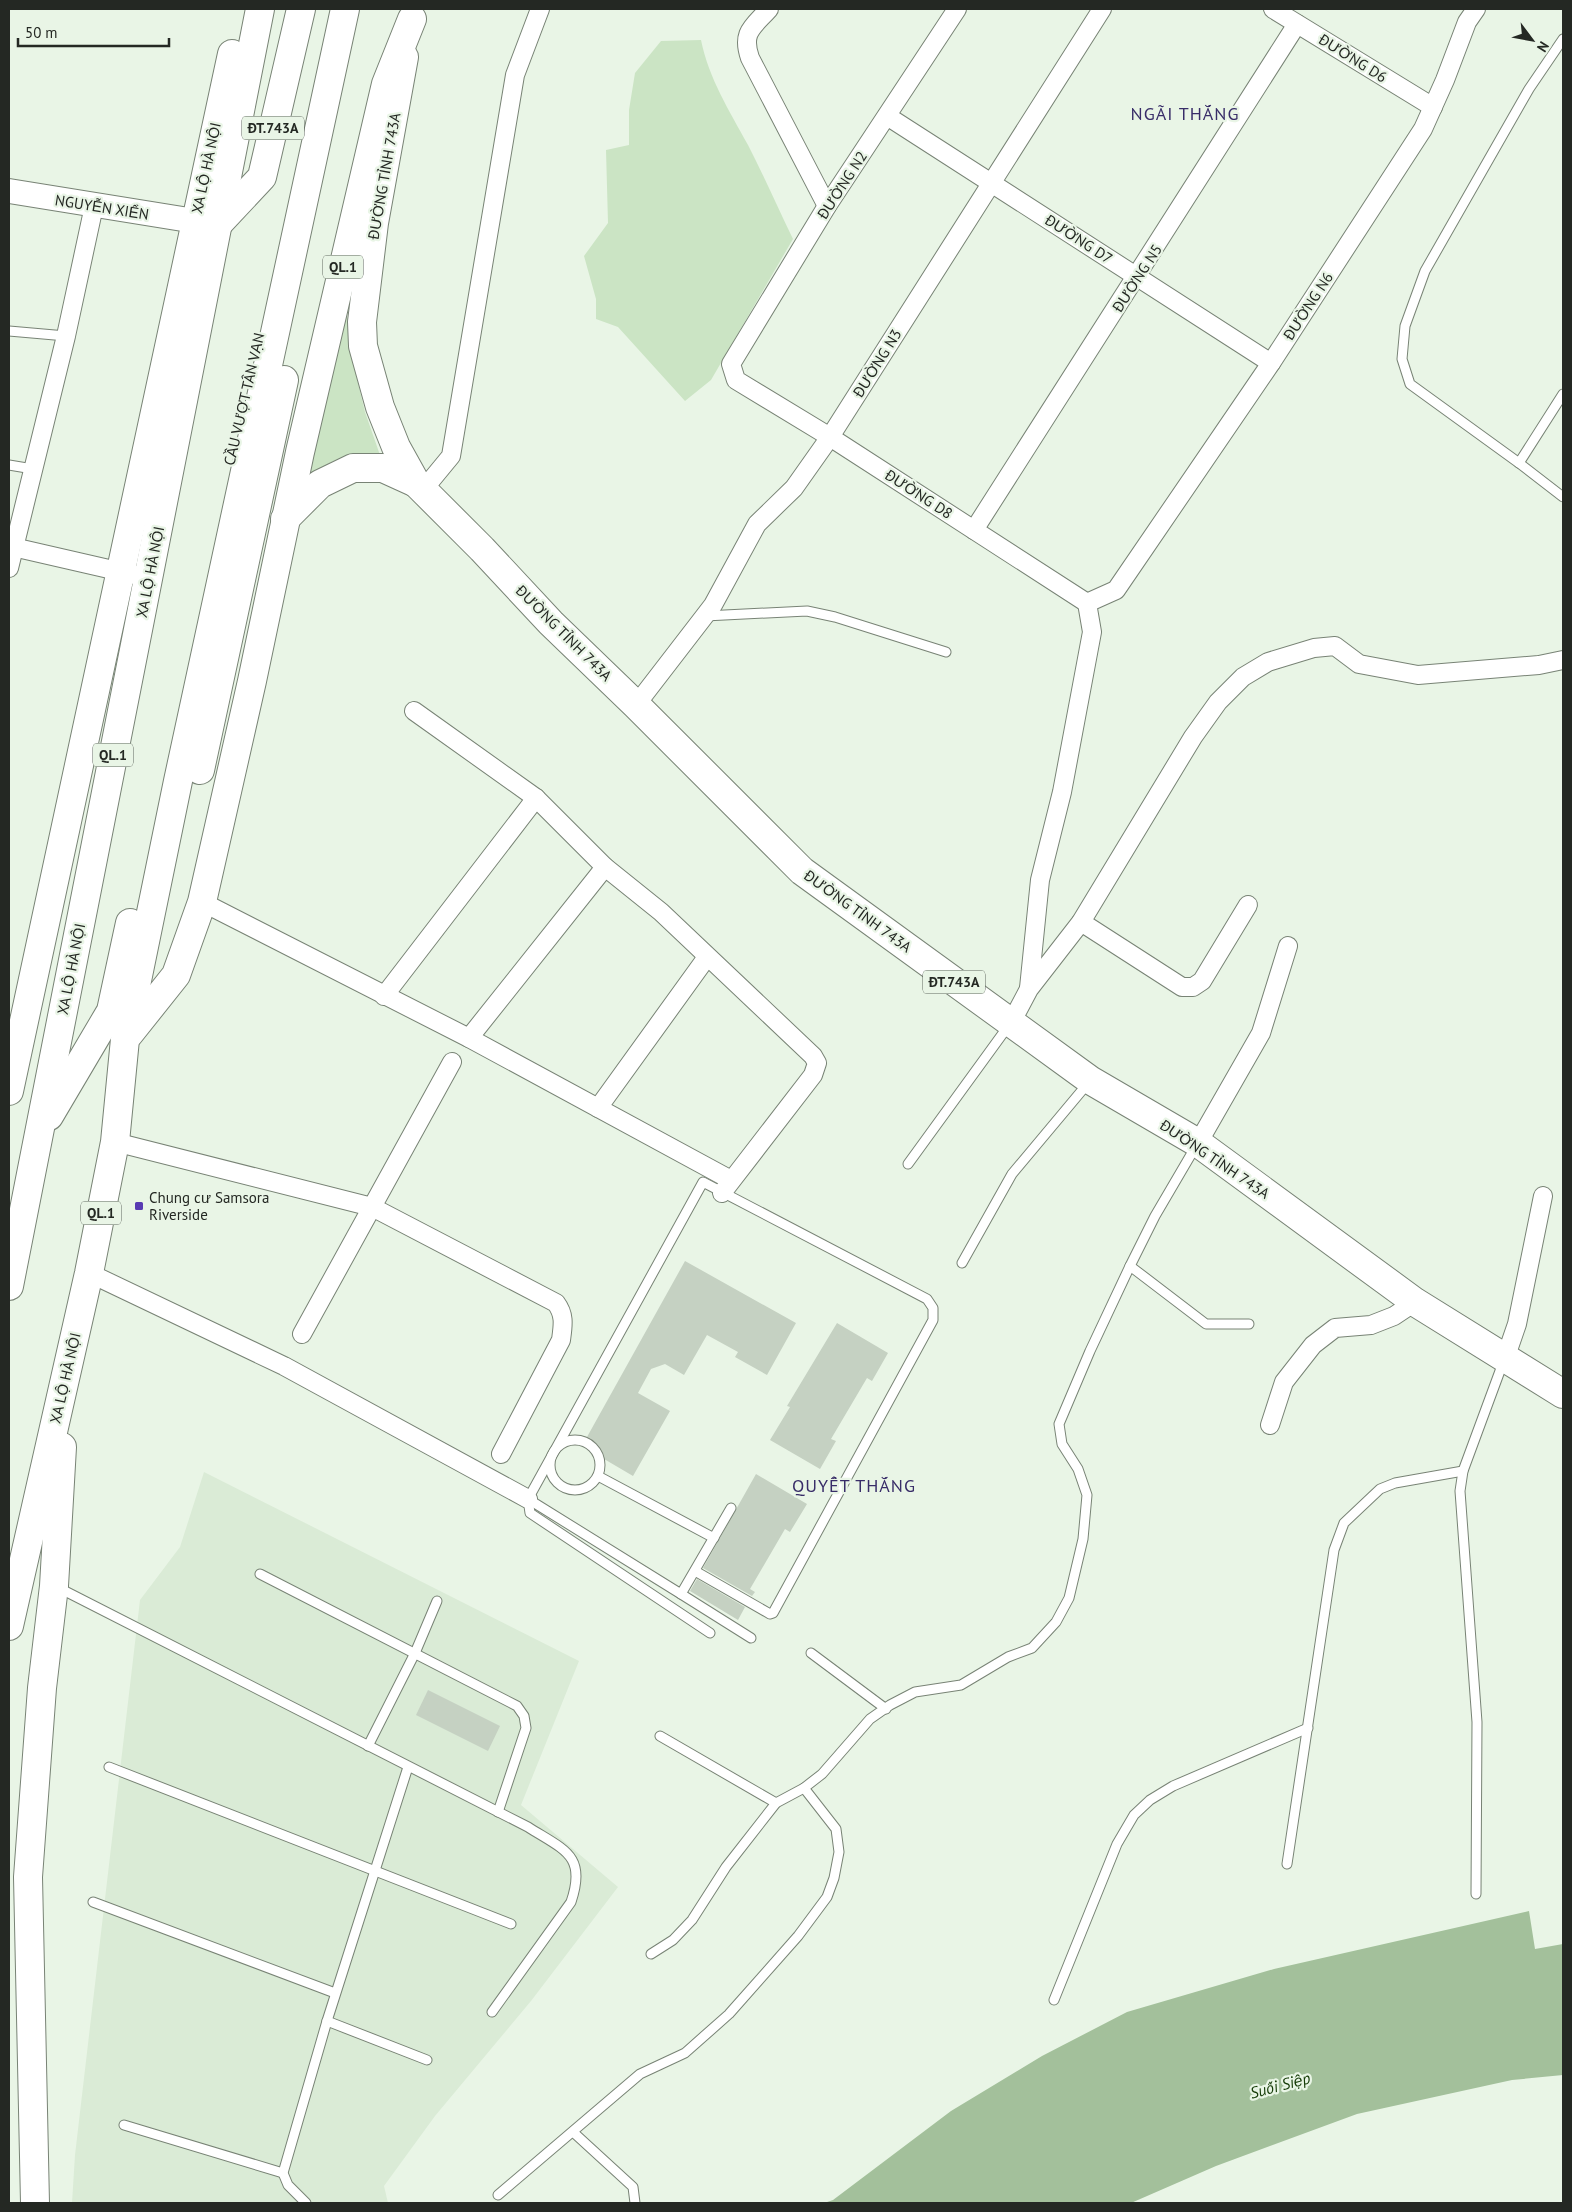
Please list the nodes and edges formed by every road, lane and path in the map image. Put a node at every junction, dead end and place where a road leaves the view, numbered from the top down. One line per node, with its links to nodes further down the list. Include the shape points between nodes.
1 (242, 9): 22 (main road, XA LỘ HÀ NỘI / QL.1)
2 (260, 9): 22 (main road, XA LỘ HÀ NỘI / QL.1, via 226,171)
3 (334, 9): 47 (main road, CẦU VƯỢT TÂN VẠN / QL.1, via 218,514)
4 (345, 9): 47 (main road, CẦU VƯỢT TÂN VẠN / QL.1)
5 (360, 9): 47 (main road, QL.1, via 269,452)
6 (540, 9): 33 (street, via 515,75 451,456)
7 (769, 9): 21 (street, via 747,33 746,46)
8 (957, 9): 17 (street, ĐƯỜNG N2)
9 (1102, 9): 18 (street, ĐƯỜNG N3)
10 (1273, 9): 14 (street, ĐƯỜNG D6)
11 (1471, 10): 16 (street, ĐƯỜNG N6)
12 (299, 11): 22 (main road, ĐT.743A, via 262,177)
13 (413, 14): 33 (main road, ĐƯỜNG TỈNH 743A / ĐT.743A, via 374,223 362,322 363,346 380,407 396,447); 35 (main road, QL.1, via 386,84)
14 (1297, 24): 16 (street, ĐƯỜNG D6); 23 (street, ĐƯỜNG N5)
15 (1563, 39): 30 (lane, via 1530,89 1425,271 1405,326 1402,360 1410,384)
16 (1433, 107): 26 (street, ĐƯỜNG N6, via 1423,129)
17 (887, 116): 18 (street, ĐƯỜNG D7); 21 (street, ĐƯỜNG N2)
18 (992, 182): 23 (street, ĐƯỜNG D7); 29 (street, ĐƯỜNG N3)
19 (9, 191): 20 (main road, NGUYỄN XIỂN)
20 (94, 206): 22 (main road, NGUYỄN XIỂN); 25 (street)
21 (827, 206): 27 (street, ĐƯỜNG N2)
22 (207, 223): 39 (main road, XA LỘ HÀ NỘI / QL.1); 40 (main road, XA LỘ HÀ NỘI / QL.1)
23 (1138, 276): 26 (street, ĐƯỜNG D7); 36 (street, ĐƯỜNG N5)
24 (9, 331): 25 (lane)
25 (66, 336): 32 (street)
26 (1271, 363): 41 (street, ĐƯỜNG N6, via 1116,590)
27 (731, 364): 29 (street, ĐƯỜNG D8, via 736,380)
28 (1563, 394): 30 (lane)
29 (830, 437): 36 (street, ĐƯỜNG D8); 42 (street, ĐƯỜNG N3, via 794,488 757,524)
30 (1519, 462): 34 (lane)
31 (9, 465): 32 (lane)
32 (33, 469): 37 (street)
33 (420, 487): 35 (main road, ĐƯỜNG TỈNH 743A / ĐT.743A, via 383,468 353,468 320,484); 45 (main road, ĐƯỜNG TỈNH 743A / ĐT.743A, via 551,624)
34 (1563, 497)
35 (286, 519): 50 (main road, QL.1)
36 (974, 530): 41 (street, ĐƯỜNG D8)
37 (13, 546): 38 (street); 39 (street)
38 (9, 568)
39 (122, 572): 40 (street); 62 (main road, XA LỘ HÀ NỘI / QL.1)
40 (148, 578): 64 (main road, XA LỘ HÀ NỘI / QL.1)
41 (1087, 603): 55 (street, via 1092,632 1062,792 1040,880)
42 (704, 616): 43 (lane, via 807,611); 45 (street, ĐƯỜNG N3)
43 (946, 652)
44 (1563, 660): 52 (street, via 1539,665 1418,675 1359,664 1335,646 1314,648 1268,662 1243,677 1213,709)
45 (636, 704): 57 (main road, ĐƯỜNG TỈNH 743A / ĐT.743A, via 802,871)
46 (414, 711): 48 (street)
47 (178, 786): 59 (main road, XA LỘ HÀ NỘI / QL.1); 64 (main road, XA LỘ HÀ NỘI / QL.1, via 111,1011)
48 (536, 798): 49 (street); 56 (street)
49 (606, 867): 54 (street, via 661,912); 58 (street)
50 (202, 902): 56 (street); 59 (main road, QL.1, via 176,975)
51 (1248, 905): 52 (street, via 1202,981 1193,988 1182,987)
52 (1081, 922): 55 (street)
53 (1288, 946): 66 (street, via 1261,1033)
54 (707, 957): 63 (street); 68 (street, via 817,1063 813,1075)
55 (1029, 989): 57 (street)
56 (384, 996): 58 (street)
57 (1011, 1023): 61 (main road, ĐƯỜNG TỈNH 743A / ĐT.743A); 67 (lane)
58 (469, 1038): 63 (street)
59 (125, 1039): 65 (main road, XA LỘ HÀ NỘI / QL.1)
60 (452, 1062): 70 (street)
61 (1090, 1080): 66 (main road, ĐƯỜNG TỈNH 743A / ĐT.743A); 71 (lane, via 1012,1174)
62 (9, 1091)
63 (598, 1108): 68 (street)
64 (38, 1135): 74 (main road, XA LỘ HÀ NỘI / QL.1)
65 (114, 1142): 70 (street); 73 (main road, XA LỘ HÀ NỘI / QL.1)
66 (1198, 1144): 72 (lane, via 1155,1216); 75 (main road, ĐƯỜNG TỈNH 743A / ĐT.743A)
67 (908, 1164)
68 (727, 1186): 82 (lane, via 703,1182); 89 (lane, via 926,1299 933,1308 933,1320 773,1613)
69 (1543, 1196): 78 (street, via 1517,1324)
70 (372, 1207): 77 (street); 83 (street, via 556,1303 563,1312 560,1340)
71 (962, 1264)
72 (1130, 1266): 76 (lane, via 1206,1324); 99 (lane, via 1059,1424 1062,1444 1078,1470 1087,1495 1083,1539 1069,1598 1056,1622 1032,1648 1008,1657 961,1685 915,1692)
73 (89, 1273): 79 (main road, XA LỘ HÀ NỘI / QL.1); 86 (street, via 284,1366)
74 (9, 1286)
75 (1415, 1302): 78 (main road, ĐƯỜNG TỈNH 743A / ĐT.743A); 81 (street, via 1394,1316 1371,1325 1335,1328 1313,1344 1284,1382)
76 (1249, 1324)
77 (302, 1334)
78 (1506, 1356): 80 (main road, ĐƯỜNG TỈNH 743A / ĐT.743A); 84 (lane)
79 (64, 1386): 91 (main road); 94 (main road, XA LỘ HÀ NỘI / QL.1)
80 (1563, 1394)
81 (1270, 1425)
82 (554, 1451): 85 (lane, via 568,1441 576,1440 591,1446 600,1460); 85 (lane, via 550,1466 556,1482 563,1487 570,1490 586,1487); 86 (lane)
83 (501, 1454)
84 (1463, 1471): 100 (lane, via 1395,1483 1380,1490 1344,1523 1334,1550); 110 (lane, via 1460,1492 1477,1722)
85 (598, 1476): 88 (lane)
86 (528, 1500): 92 (lane); 95 (lane, via 530,1513)
87 (731, 1508): 88 (lane)
88 (714, 1538): 89 (lane)
89 (695, 1571): 92 (lane)
90 (260, 1574): 97 (lane)
91 (54, 1586): 102 (lane); 123 (main road, via 42,1688 28,1877)
92 (681, 1594): 96 (lane)
93 (437, 1602): 97 (lane)
94 (9, 1626)
95 (710, 1633)
96 (751, 1638)
97 (415, 1653): 102 (lane); 107 (lane, via 517,1706 524,1716 526,1728)
98 (811, 1653): 99 (lane)
99 (886, 1708): 105 (lane, via 870,1719 822,1774)
100 (1308, 1728): 108 (lane); 115 (lane, via 1173,1786 1134,1815 1117,1844)
101 (660, 1736): 106 (lane)
102 (368, 1746): 103 (lane)
103 (408, 1766): 107 (lane); 109 (lane)
104 (109, 1767): 109 (lane)
105 (804, 1788): 106 (lane); 120 (lane, via 836,1829 839,1852 827,1897 773,1966 728,2014 685,2053 640,2074)
106 (776, 1803): 113 (lane, via 726,1867 692,1920 673,1940)
107 (498, 1812): 116 (lane, via 528,1827 574,1860 577,1884 571,1902)
108 (1287, 1864)
109 (375, 1870): 112 (lane); 114 (lane)
110 (1476, 1894)
111 (93, 1902): 114 (lane)
112 (512, 1924)
113 (651, 1954)
114 (336, 1993): 117 (lane)
115 (1054, 2000)
116 (492, 2012)
117 (327, 2021): 118 (lane); 121 (lane)
118 (427, 2060)
119 (124, 2125): 121 (lane)
120 (573, 2132): 122 (lane); 125 (lane, via 633,2187)
121 (283, 2173): 124 (lane, via 288,2185)
122 (498, 2195)
123 (34, 2203)
124 (306, 2203)
125 (635, 2203)

